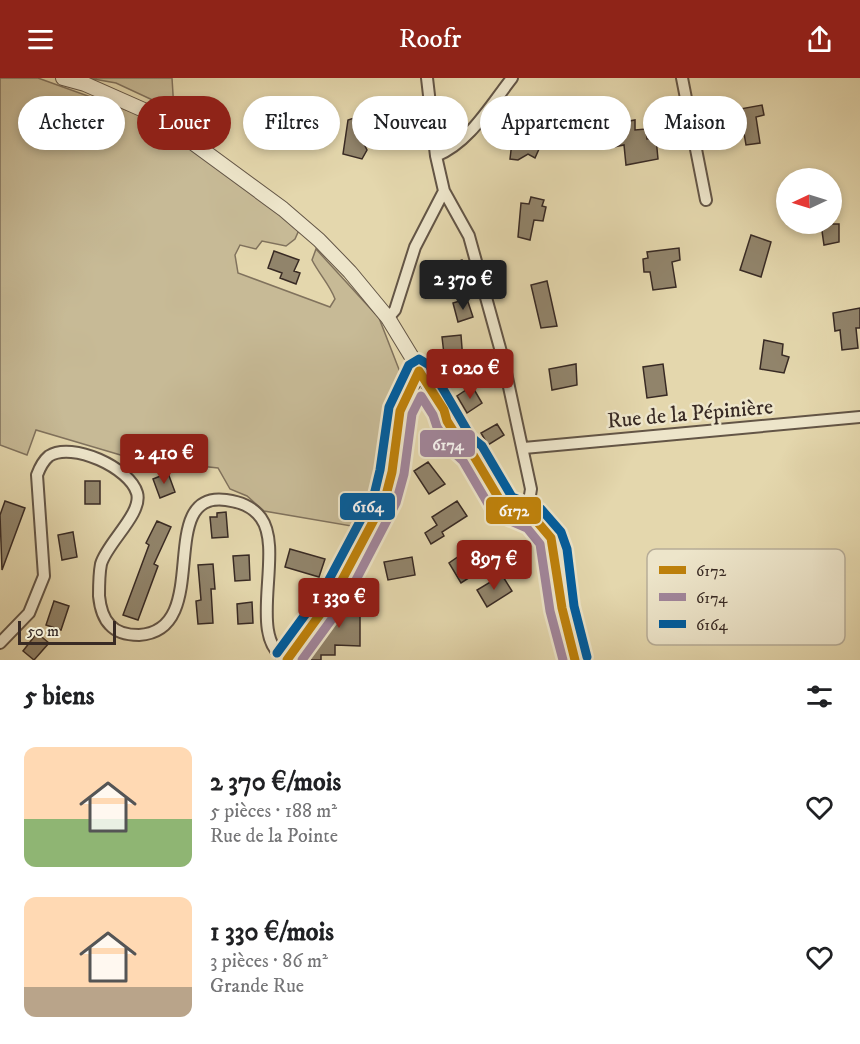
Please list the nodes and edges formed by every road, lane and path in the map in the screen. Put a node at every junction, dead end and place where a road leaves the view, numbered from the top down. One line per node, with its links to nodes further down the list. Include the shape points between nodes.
1 (63, 78): 8 (street, via 155,115 222,162 319,240)
2 (427, 78): 5 (street)
3 (512, 78): 5 (street, via 466,137)
4 (682, 78): 7 (street)
5 (436, 156): 6 (street)
6 (444, 191): 8 (street, via 415,247 395,310); 11 (street, via 469,236)
7 (706, 200)
8 (388, 318): 9 (street)
9 (418, 371): 12 (street, via 504,507); 14 (street, via 400,411 386,499 334,595)
10 (860, 417): 11 (street, Rue de la Pépinière)
11 (524, 448): 12 (street, via 531,489)
12 (528, 514): 15 (street, via 543,526 555,550)
13 (0, 643): 14 (street, via 29,613 44,576 37,475 50,456 69,452 116,467 131,480 138,496 135,512 109,546 101,564 100,605 110,626 130,635 144,634 166,623 182,592 186,533 192,516 216,501 242,502 262,519 268,547 268,630 276,652)
14 (287, 660)
15 (574, 660)

